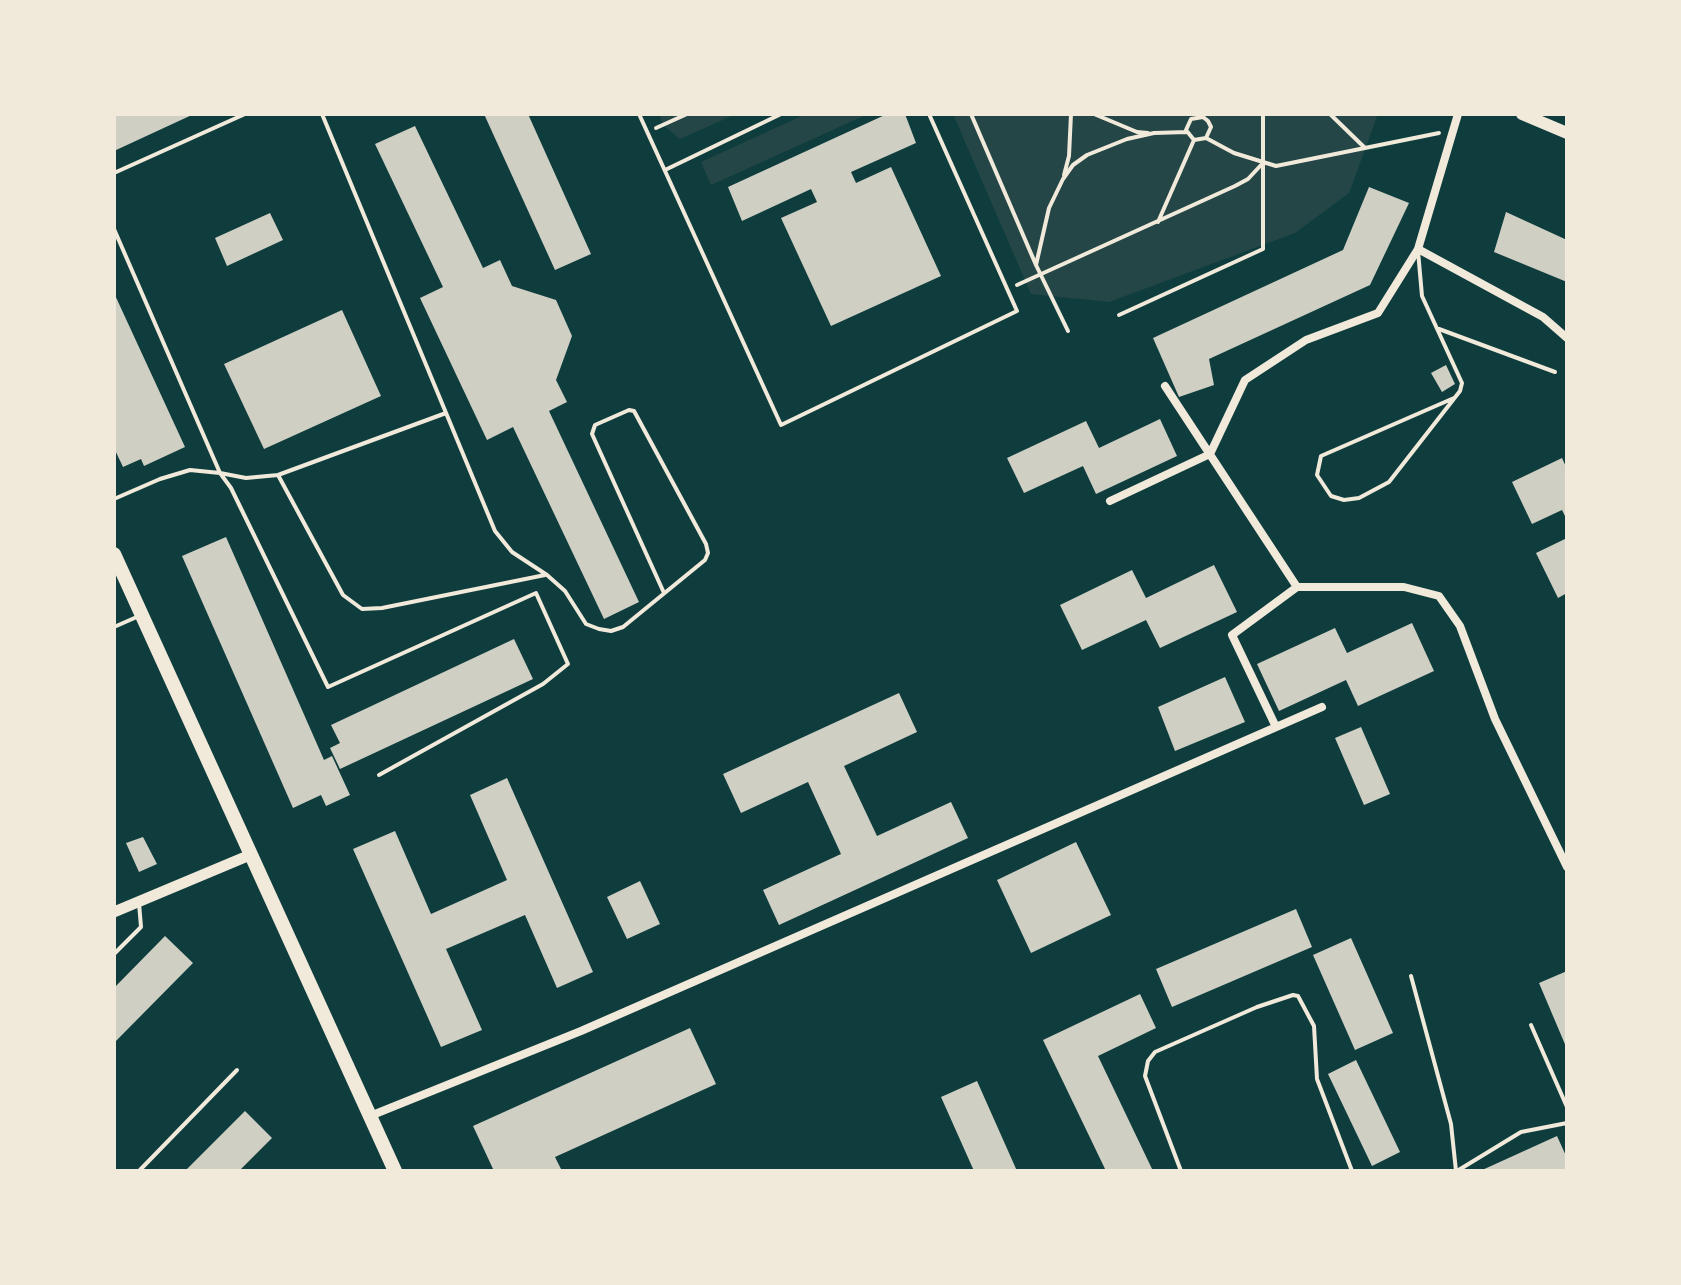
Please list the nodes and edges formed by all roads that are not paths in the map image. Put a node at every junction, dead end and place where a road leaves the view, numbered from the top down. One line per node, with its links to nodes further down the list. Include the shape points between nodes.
1 (245, 114): 10 (lane)
2 (322, 114): 18 (lane)
3 (639, 114): 9 (lane)
4 (781, 114): 9 (lane)
5 (929, 114): 9 (lane, via 1017,311 781,425)
6 (1458, 114): 12 (street)
7 (1522, 114): 8 (main road)
8 (1567, 133)
9 (665, 170)
10 (114, 173)
11 (114, 229): 20 (lane)
12 (1418, 249): 13 (lane, via 1422,296); 14 (street, via 1543,317); 19 (street, via 1378,313 1306,340 1245,380)
13 (1437, 328): 15 (lane); 17 (lane, via 1462,383)
14 (1567, 338)
15 (1555, 372)
16 (1165, 386): 19 (street)
17 (1454, 398): 17 (lane, via 1389,482 1359,498 1331,496 1317,475 1321,456)
18 (446, 413): 21 (lane); 25 (lane, via 495,531 512,552)
19 (1210, 454): 23 (street); 26 (street)
20 (220, 473): 21 (lane, via 246,478); 22 (lane, via 190,470); 32 (lane, via 328,687 536,593 568,664 543,684)
21 (278, 475): 25 (lane, via 343,595 362,609)
22 (114, 499)
23 (1110, 501)
24 (114, 554): 28 (highway)
25 (547, 575): 27 (lane, via 565,591 586,624 611,631)
26 (1297, 587): 31 (street, via 1232,635); 34 (street, via 1404,587 1439,596 1460,626 1495,719)
27 (664, 593): 27 (lane, via 708,553 637,415 629,410 595,425 592,434)
28 (142, 615): 29 (lane); 33 (highway)
29 (114, 627)
30 (1322, 707): 31 (street)
31 (1276, 727): 42 (street, via 581,1031)
32 (379, 775)
33 (250, 855): 35 (street); 42 (highway)
34 (1567, 867)
35 (139, 901): 36 (street); 37 (lane, via 141,927)
36 (114, 912)
37 (114, 954)
38 (1411, 976): 48 (lane, via 1451,1124)
39 (1531, 1025): 41 (lane)
40 (237, 1070): 44 (lane)
41 (1567, 1107)
42 (370, 1116): 45 (highway)
43 (1567, 1123): 48 (lane, via 1521,1132)
44 (139, 1171)
45 (395, 1171)
46 (1181, 1171): 47 (lane, via 1145,1076 1148,1061 1155,1052 1293,995 1314,1026 1317,1079)
47 (1352, 1171)
48 (1456, 1171)

